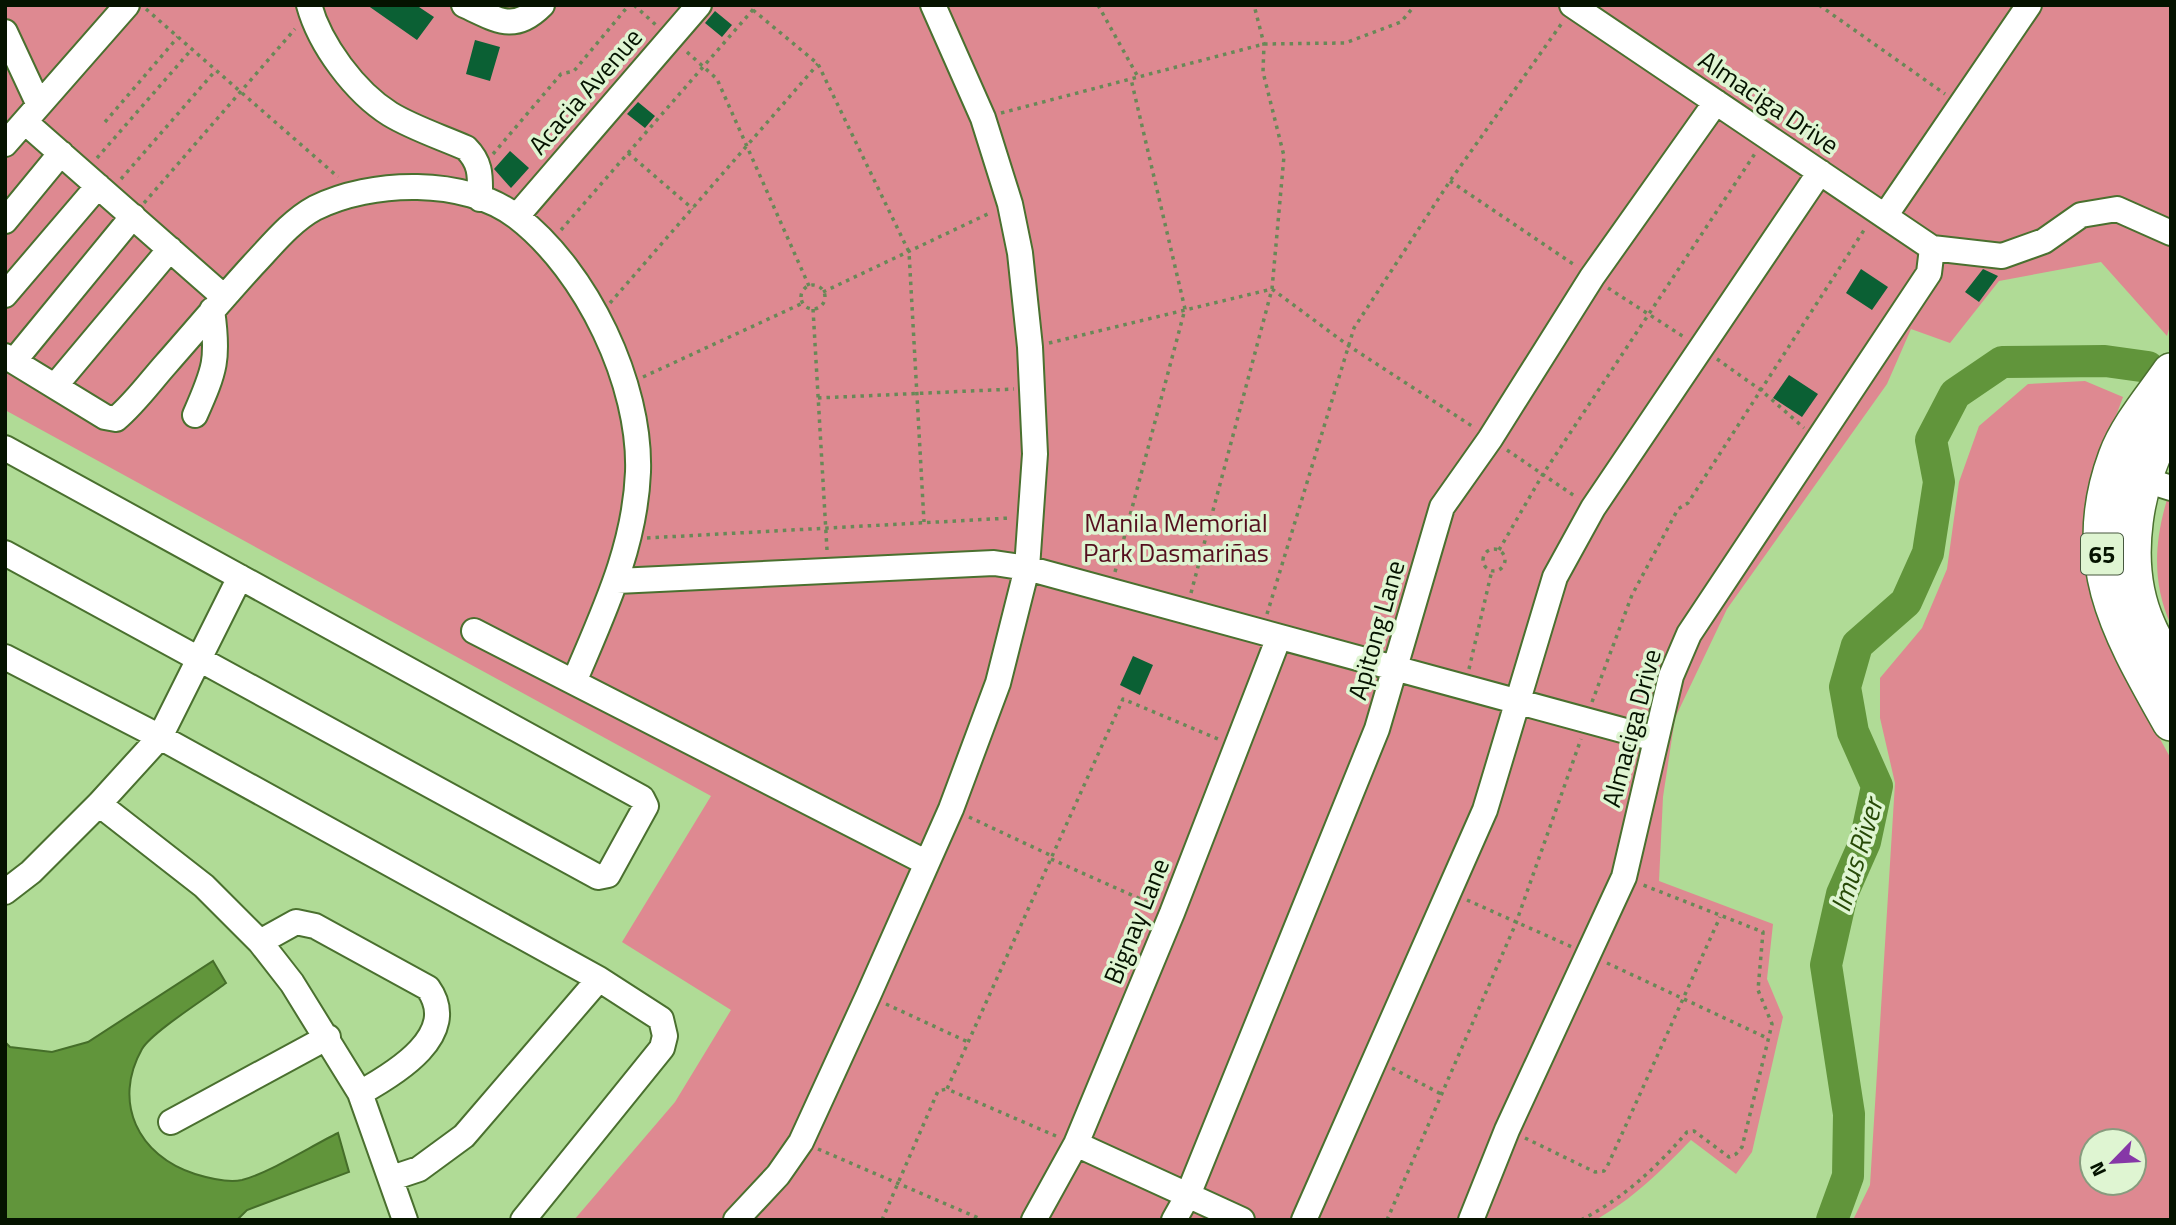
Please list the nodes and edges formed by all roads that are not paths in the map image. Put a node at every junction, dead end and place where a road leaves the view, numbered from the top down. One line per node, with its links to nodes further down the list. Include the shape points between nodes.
1 (127, 5): 12 (street)
2 (464, 5): 3 (street, via 508,24 525,20)
3 (542, 5)
4 (699, 5): 20 (street, Acacia Avenue)
5 (933, 5): 35 (street, via 983,118 1020,253 1033,389 1033,517)
6 (2029, 5): 18 (street)
7 (1573, 6): 11 (street, Almaciga Drive)
8 (310, 8): 17 (street, via 326,43 364,92 389,113 466,148 480,169)
9 (5, 32): 10 (street)
10 (11, 62): 12 (street)
11 (1716, 102): 15 (street, Almaciga Drive); 43 (street, Apitong Lane, via 1592,277 1442,508)
12 (32, 114): 13 (street); 14 (street)
13 (5, 144)
14 (61, 153): 16 (street); 21 (street)
15 (1820, 172): 18 (street, Almaciga Drive); 45 (street, via 1592,508 1555,577)
16 (97, 185): 19 (street); 25 (street)
17 (480, 199): 20 (street); 26 (street, via 402,185 355,192 314,209 293,224)
18 (1881, 213): 23 (street, Almaciga Drive)
19 (132, 216): 24 (street); 27 (street)
20 (517, 216): 37 (street, via 573,278 598,317 625,385 638,469 630,538)
21 (5, 220)
22 (2171, 233): 23 (street, Almaciga Drive, via 2117,209 2081,215 2044,241 2010,255 1978,256)
23 (1932, 248): 48 (street, Almaciga Drive, via 1929,273 1689,634 1671,676)
24 (170, 250): 26 (street); 29 (street)
25 (5, 295)
26 (218, 304): 29 (street, via 116,419); 30 (street, via 215,372)
27 (10, 358): 29 (street)
28 (2171, 372): 31 (highway, 65)
29 (55, 386)
30 (195, 415)
31 (2161, 419): 33 (highway, 65); 46 (highway, 65, via 2117,455 2107,492 2102,548 2104,575 2123,634)
32 (5, 448): 36 (street)
33 (2159, 473): 42 (highway, 65, via 2134,525 2135,575 2147,626)
34 (5, 553): 41 (street)
35 (1027, 568): 37 (street, via 993,563); 39 (street); 50 (street, via 998,683)
36 (240, 577): 41 (street); 41 (street, via 642,798 646,806 608,875 598,877)
37 (617, 581): 44 (street)
38 (474, 631): 44 (street)
39 (1270, 635): 43 (street); 57 (street, Bignay Lane, via 1236,747)
40 (5, 657): 47 (street)
41 (199, 659): 47 (street)
42 (2171, 668)
43 (1396, 669): 45 (street); 59 (street, Apitong Lane, via 1377,729)
44 (574, 682): 50 (street)
45 (1517, 702): 48 (street); 66 (street, via 1485,810)
46 (2171, 722)
47 (160, 737): 49 (street); 53 (street)
48 (1655, 739): 67 (street, Almaciga Drive, via 1624,877 1507,1130)
49 (99, 804): 51 (street); 52 (street, via 204,886)
50 (927, 863): 62 (street, via 801,1142)
51 (5, 892)
52 (260, 942): 54 (street); 55 (street, via 296,922 315,926 428,988 438,1001 436,1030 402,1068)
53 (600, 979): 58 (street, via 464,1136 419,1169); 61 (street, via 661,1019 666,1036 662,1048)
54 (328, 1037): 55 (street); 56 (street)
55 (360, 1093): 58 (street)
56 (171, 1122)
57 (1076, 1144): 59 (street); 63 (street, Bignay Lane)
58 (392, 1178): 60 (street)
59 (1188, 1195): 64 (street, Apitong Lane); 65 (street)
60 (405, 1220)
61 (523, 1220)
62 (736, 1220)
63 (1034, 1220)
64 (1174, 1220)
65 (1242, 1220)
66 (1304, 1220)
67 (1471, 1220)

